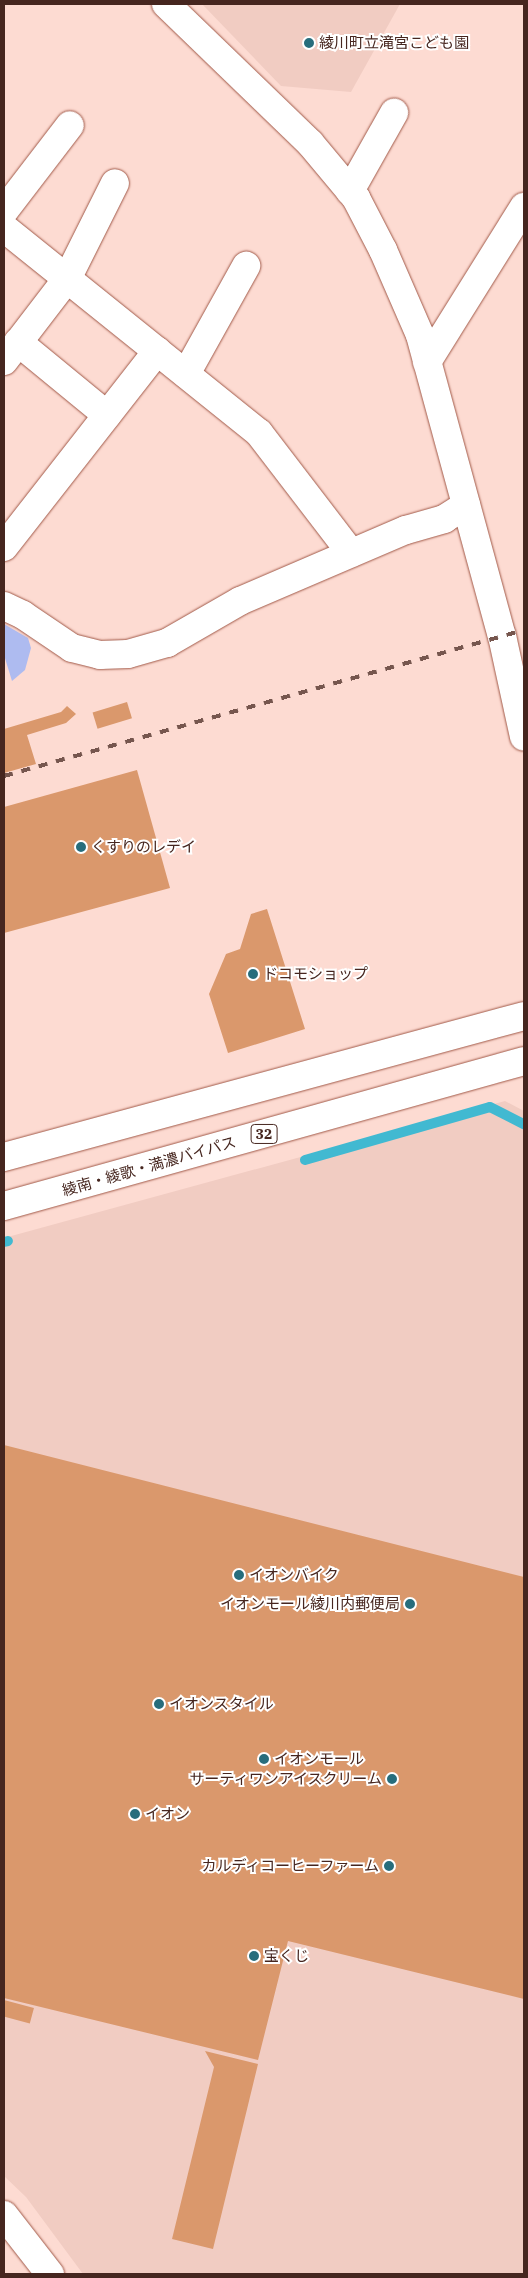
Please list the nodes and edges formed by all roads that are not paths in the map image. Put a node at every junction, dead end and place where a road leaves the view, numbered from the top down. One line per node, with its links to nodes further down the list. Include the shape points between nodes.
1 (166, 4): 5 (main road, via 310,142)
2 (394, 113): 5 (main road)
3 (70, 124): 7 (main road)
4 (115, 183): 10 (main road)
5 (350, 191): 13 (main road, via 383,250 420,335)
6 (524, 207): 13 (main road)
7 (4, 211)
8 (4, 228): 10 (main road)
9 (246, 266): 14 (main road)
10 (67, 279): 11 (main road); 12 (main road)
11 (157, 351): 14 (main road); 15 (main road)
12 (11, 352): 15 (main road)
13 (427, 362): 16 (main road)
14 (186, 374): 18 (main road, via 259,432)
15 (107, 415): 17 (main road)
16 (466, 506): 18 (main road, via 444,519 406,530); 20 (main road)
17 (4, 547)
18 (351, 554): 19 (main road, via 240,600 166,642 128,654 100,655 72,648)
19 (4, 606)
20 (519, 690): 21 (main road)
21 (524, 737)
22 (524, 1016): 24 (main road)
23 (524, 1060): 25 (main road, 綾南・綾歌・満濃バイパス / 32)
24 (4, 1157)
25 (4, 1206)
26 (8, 2228): 27 (main road)
27 (50, 2274)

